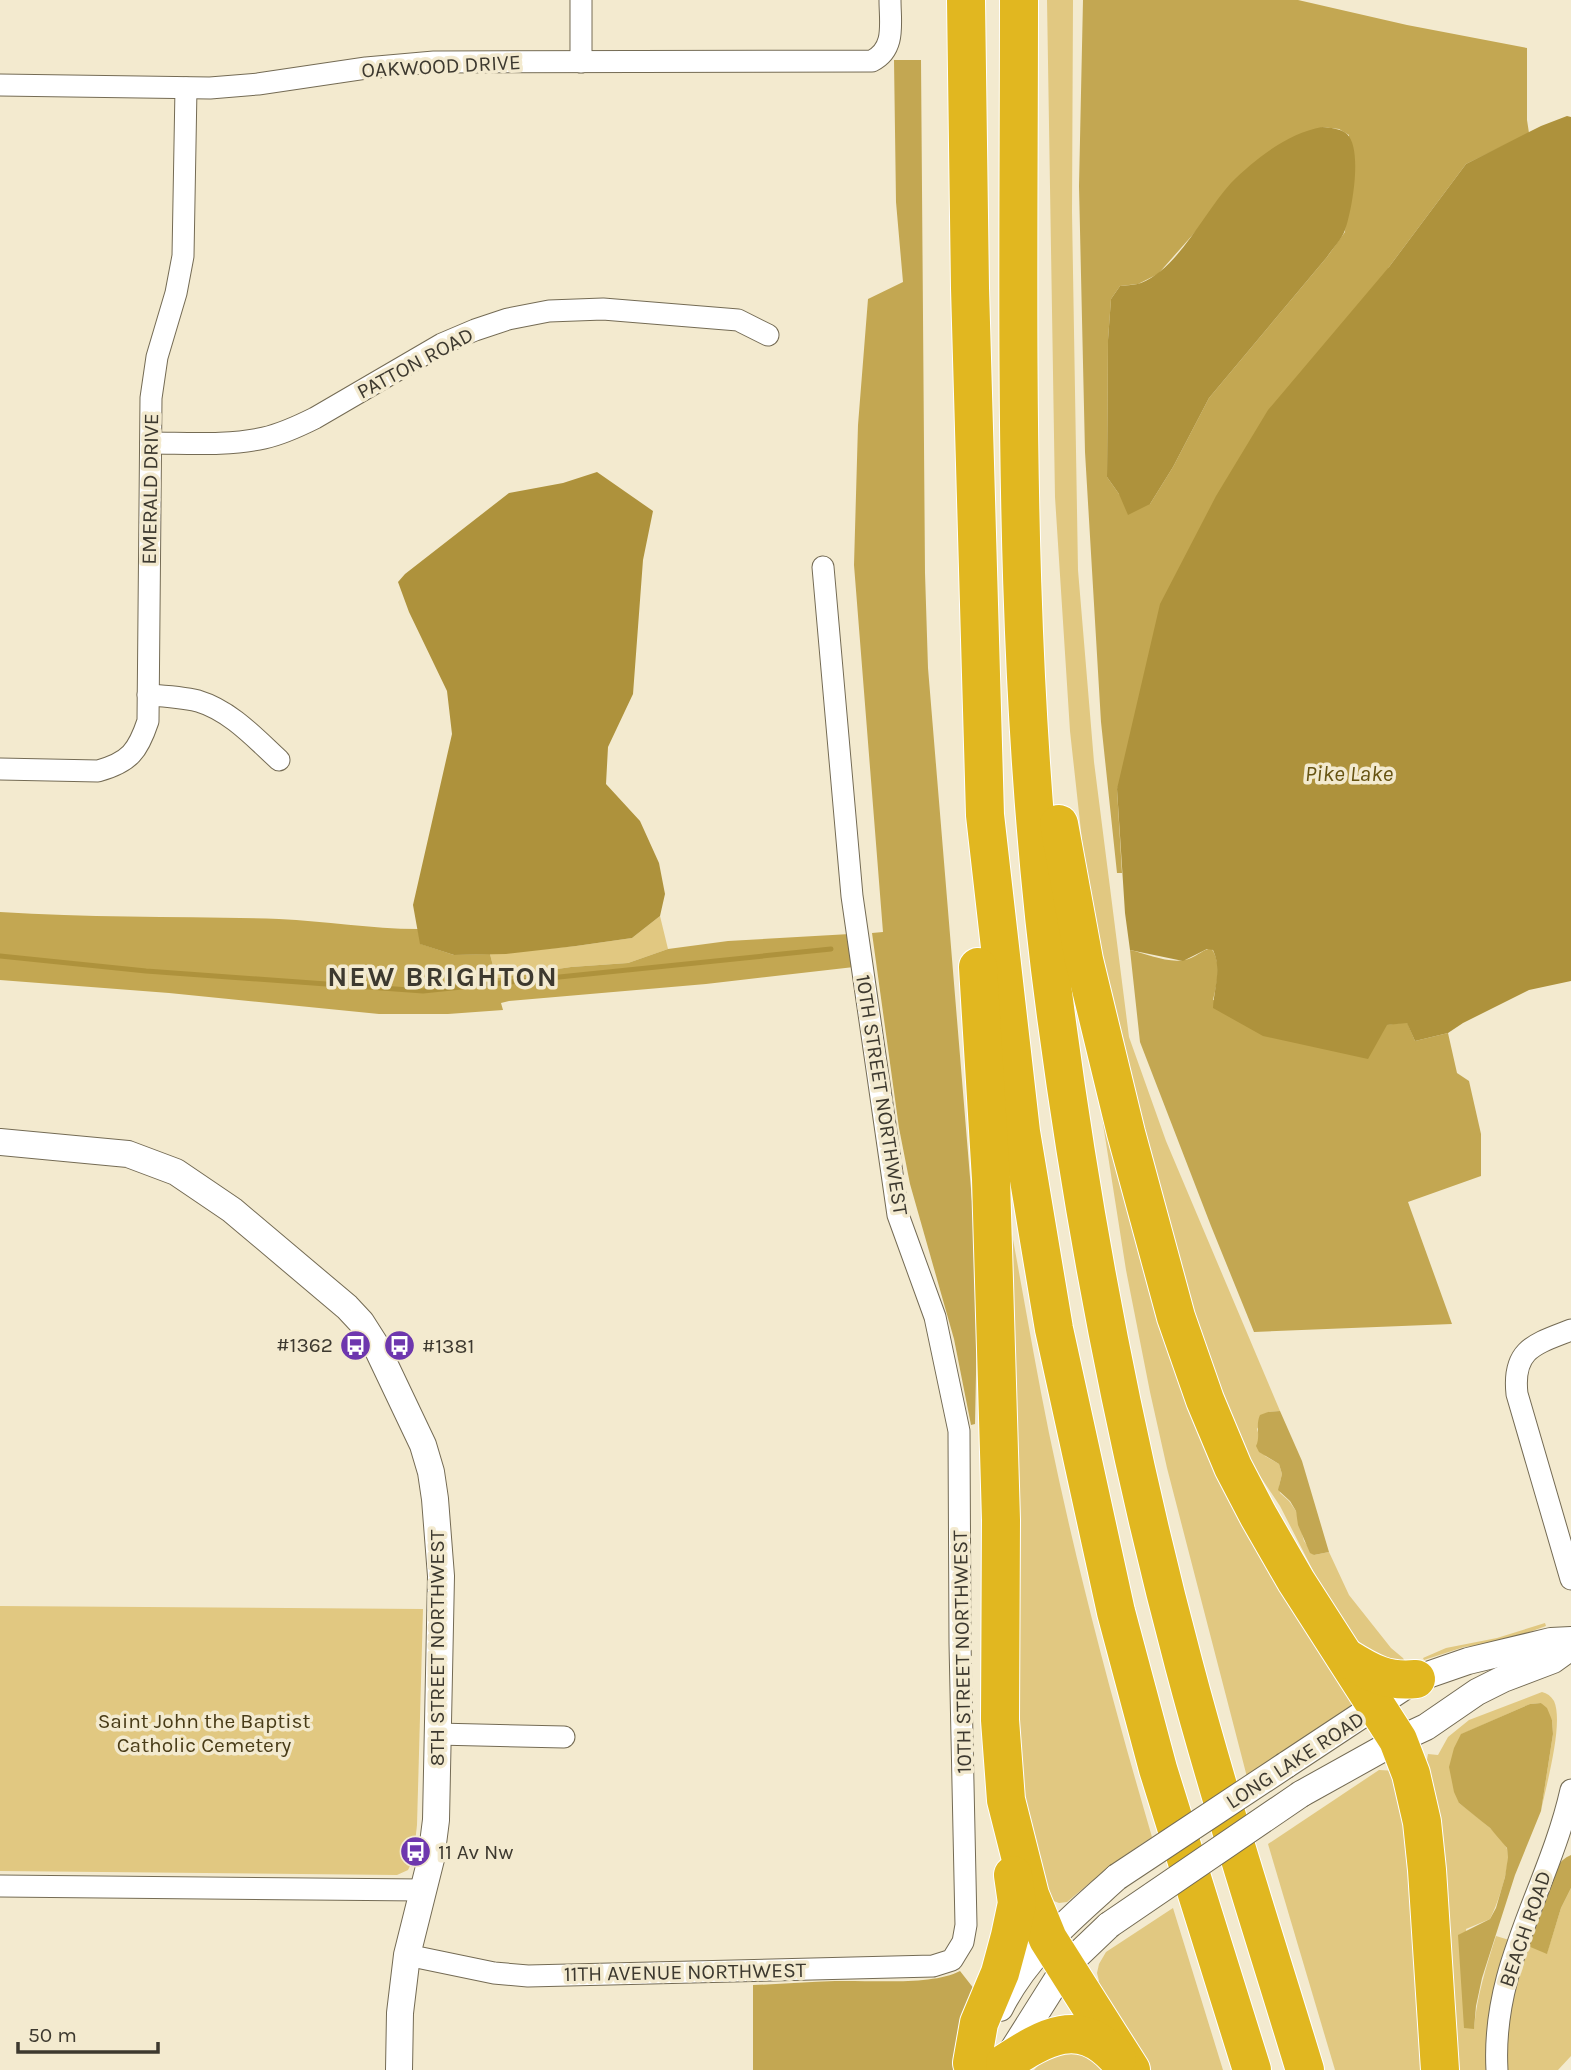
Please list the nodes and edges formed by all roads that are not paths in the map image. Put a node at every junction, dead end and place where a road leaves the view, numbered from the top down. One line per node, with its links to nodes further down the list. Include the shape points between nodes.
1 (580, 0): 5 (street)
2 (890, 0): 5 (street, OAKWOOD DRIVE, via 888,47 872,61)
3 (966, 0): 15 (highway)
4 (1019, 0): 8 (highway)
5 (581, 62): 7 (street, OAKWOOD DRIVE, via 434,62 258,85)
6 (0, 85): 7 (street, OAKWOOD DRIVE)
7 (186, 88): 10 (street, EMERALD DRIVE, via 183,256 157,357)
8 (1019, 287): 21 (highway, via 1045,710 1060,833 1097,1015 1176,1317 1220,1438 1296,1581); 39 (highway, via 1021,560 1029,744 1052,980 1074,1135 1105,1316 1163,1583 1207,1751)
9 (768, 335): 10 (street, PATTON ROAD, via 738,320 603,309 549,312 497,323 442,344 315,418 275,435)
10 (151, 443): 12 (street, EMERALD DRIVE)
11 (823, 567): 32 (street, 10TH STREET NORTHWEST, via 852,896 898,1215 935,1317 959,1431 966,1925)
12 (148, 695): 13 (street, via 199,702 221,711); 14 (street, EMERALD DRIVE, via 148,721 136,750 113,767 99,771)
13 (279, 761)
14 (0, 769)
15 (985, 815): 28 (highway, via 976,937 991,1179 999,1424 1001,1750); 38 (highway, via 1021,1132 1054,1329 1085,1476 1154,1756)
16 (0, 1142): 24 (street, 8TH STREET NORTHWEST, via 128,1154 176,1172 232,1210 361,1322 423,1445 431,1472 441,1576)
17 (1571, 1330): 18 (street, via 1536,1343 1523,1354 1516,1380)
18 (1571, 1579)
19 (1571, 1640): 22 (street, LONG LAKE ROAD, via 1468,1661)
20 (1571, 1647): 26 (street, LONG LAKE ROAD, via 1553,1660 1503,1678)
21 (1347, 1658): 22 (highway, via 1382,1677); 23 (highway)
22 (1416, 1679): 23 (street, LONG LAKE ROAD)
23 (1377, 1706): 26 (highway); 33 (street, LONG LAKE ROAD, bridge, via 1117,1877)
24 (437, 1734): 25 (street); 31 (street, 8TH STREET NORTHWEST, via 436,1821)
25 (564, 1737)
26 (1398, 1740): 33 (street, LONG LAKE ROAD, bridge, via 1301,1794 1109,1925); 40 (highway, via 1422,1822)
27 (1571, 1790): 29 (street, BEACH ROAD)
28 (1011, 1827): 33 (highway, via 1030,1895); 35 (highway, via 1017,1903 1000,1973 978,2023)
29 (1564, 1841): 41 (street, BEACH ROAD, via 1511,1960 1498,2021)
30 (0, 1886): 31 (street)
31 (422, 1890): 34 (street, 8TH STREET NORTHWEST)
32 (959, 1951): 34 (street, 11TH AVENUE NORTHWEST, via 953,1960 933,1966 528,1976)
33 (1057, 1953): 35 (street); 37 (highway)
34 (407, 1955): 36 (street, 8TH STREET NORTHWEST)
35 (987, 2066): 37 (highway, via 1045,2039 1082,2034 1109,2048)
36 (399, 2070)
37 (1130, 2070)
38 (1252, 2070)
39 (1305, 2070)
40 (1440, 2070)
41 (1497, 2070)

